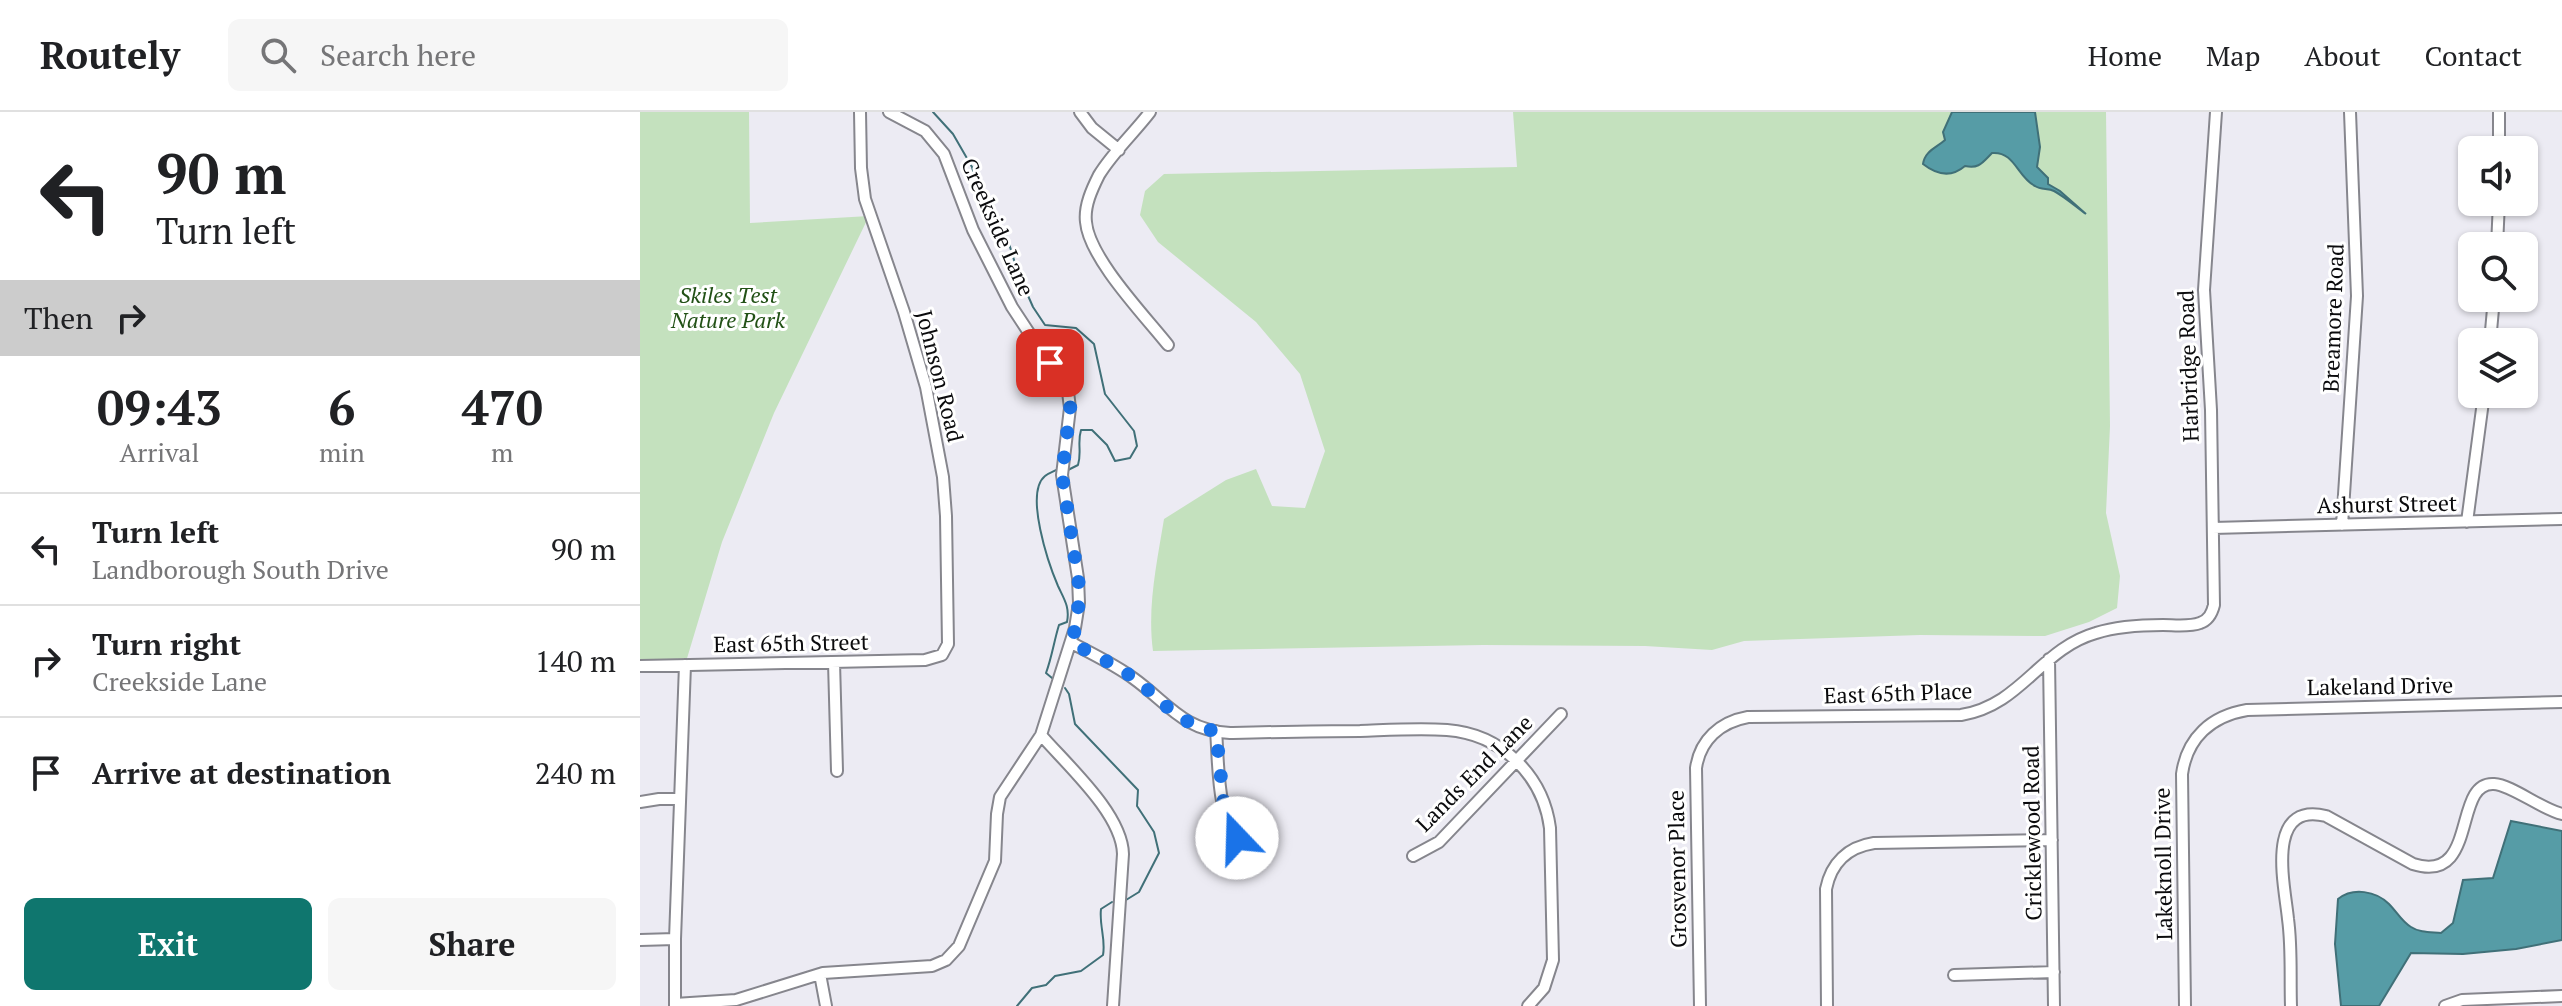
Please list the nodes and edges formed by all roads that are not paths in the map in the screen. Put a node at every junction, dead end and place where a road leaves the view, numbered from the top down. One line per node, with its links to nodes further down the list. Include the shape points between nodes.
1 (860, 112): 18 (street, Johnson Road, via 865,199 923,375 943,477 949,638)
2 (889, 112): 17 (street, Creekside Lane, via 925,131 944,154 973,230 1012,307 1068,392 1062,475 1079,585)
3 (1080, 112): 9 (street)
4 (1150, 112): 9 (street)
5 (2216, 112): 15 (street, Harbridge Road, via 2204,290)
6 (2350, 112): 14 (street, Breamore Road, via 2357,296)
7 (2499, 112): 8 (street)
8 (2499, 136)
9 (1119, 150): 10 (street, via 1093,188 1087,228 1105,265)
10 (1168, 345)
11 (2482, 408): 13 (street)
12 (2562, 519): 13 (street, Ashurst Street)
13 (2467, 522): 14 (street, Ashurst Street)
14 (2342, 525): 15 (street, Ashurst Street)
15 (2213, 528): 16 (street, Harbridge Road, via 2214,605)
16 (2208, 618): 19 (street, East 65th Place, via 2195,625 2109,629 2081,637)
17 (1072, 643): 26 (street, via 1132,677 1177,717); 27 (street, Creekside Lane)
18 (942, 655): 20 (street, East 65th Street)
19 (2049, 659): 28 (street, East 65th Place, via 2002,700 1977,712 1748,717); 34 (street, Cricklewood Road)
20 (834, 662): 21 (street, East 65th Street); 30 (street)
21 (685, 665): 22 (street, East 65th Street); 31 (street)
22 (640, 666)
23 (2562, 702): 25 (street, Lakeland Drive, via 2247,710)
24 (1561, 714): 29 (street, Lands End Lane)
25 (2204, 728): 50 (street, Lakeknoll Drive, via 2189,749 2181,778)
26 (1216, 731): 29 (street, via 1451,730 1484,739); 35 (street, via 1225,815)
27 (1041, 735): 40 (street, Creekside Lane, via 1000,797 994,865 952,955 924,968); 43 (street, via 1108,813 1122,840)
28 (1711, 735): 47 (street, Grosvenor Place, via 1696,768)
29 (1518, 760): 36 (street, Lands End Lane, via 1439,842); 46 (street, via 1535,783 1550,828 1553,964 1544,988)
30 (837, 771)
31 (680, 799): 32 (street); 37 (street)
32 (640, 802)
33 (2562, 814): 51 (street, via 2499,784 2485,785 2474,795 2454,853 2428,867 2323,815 2304,815 2288,828 2283,842)
34 (2052, 840): 39 (street, Cricklewood Road); 48 (street, via 1874,843 1844,855 1826,886)
35 (1242, 844)
36 (1413, 856)
37 (675, 939): 38 (street); 44 (street)
38 (640, 940)
39 (2054, 972): 41 (street); 49 (street, Cricklewood Road)
40 (820, 974): 44 (street, Creekside Lane, via 736,1000); 45 (street)
41 (1954, 975)
42 (2562, 996): 52 (street, via 2462,1000)
43 (1116, 1004)
44 (675, 1005)
45 (826, 1006)
46 (1528, 1006)
47 (1700, 1006)
48 (1827, 1006)
49 (2054, 1006)
50 (2185, 1006)
51 (2291, 1006)
52 (2445, 1006)

